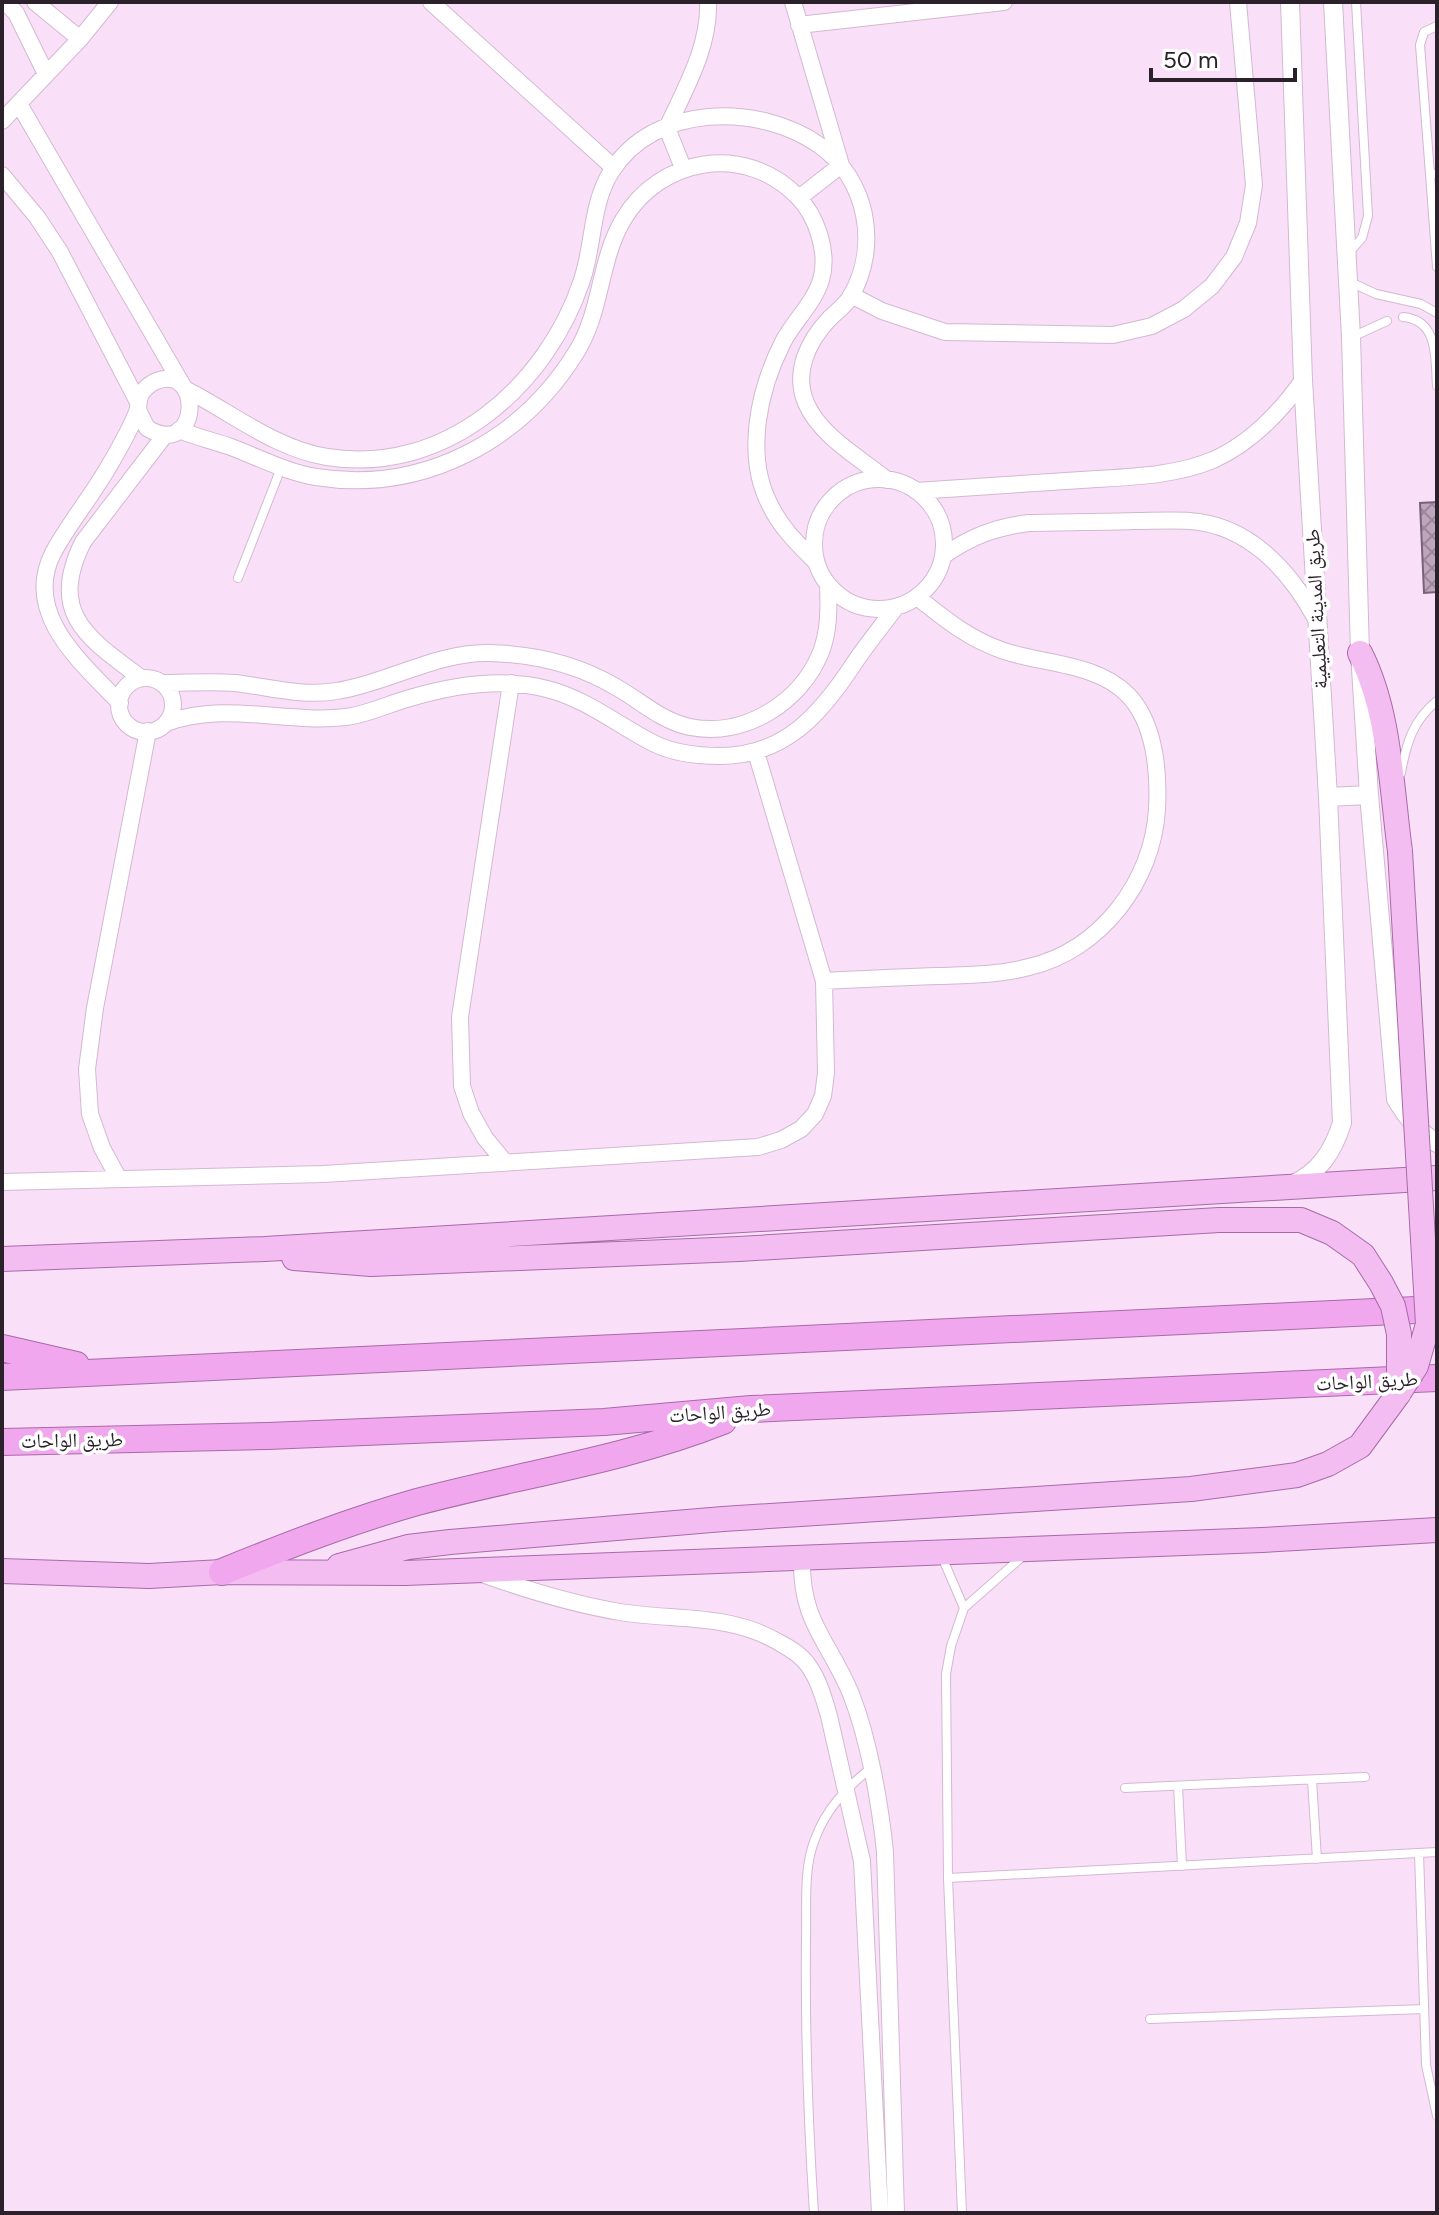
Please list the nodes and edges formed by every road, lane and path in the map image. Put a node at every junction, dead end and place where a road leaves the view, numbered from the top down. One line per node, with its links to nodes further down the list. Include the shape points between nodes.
1 (5, 2): 15 (street, via 16,13)
2 (35, 2): 14 (street)
3 (110, 2): 14 (street)
4 (431, 2): 20 (street)
5 (708, 2): 18 (street, via 693,72)
6 (793, 2): 12 (street)
7 (1004, 2): 12 (street)
8 (1238, 2): 28 (street, via 1254,185 1248,223 1234,257 1212,286 1184,309 1152,326 1113,335 945,332)
9 (1290, 2): 35 (street, طريق المدينة التعليمية)
10 (1333, 2): 25 (street, طريق المدينة التعليمية)
11 (1356, 2): 25 (lane, via 1368,216 1362,238)
12 (799, 25): 19 (street)
13 (1437, 26): 22 (lane, via 1424,32 1420,41)
14 (80, 39): 15 (street)
15 (46, 74): 16 (street)
16 (19, 104): 17 (street); 37 (street)
17 (2, 121)
18 (667, 128): 19 (street, via 720,116 774,122 799,132); 20 (street, via 636,146); 21 (street)
19 (841, 165): 24 (street); 28 (street, via 856,188 867,240)
20 (614, 168): 33 (street, via 600,196 574,302)
21 (683, 168): 24 (street, via 733,162 758,169); 34 (street, via 650,188 624,218 587,332)
22 (1434, 174): 26 (lane)
23 (2, 175): 38 (street, via 60,252)
24 (799, 198): 44 (street, via 820,236 821,280 775,359 759,412 757,443 769,504 789,536)
25 (1346, 256): 27 (street, طريق المدينة التعليمية)
26 (1437, 267)
27 (1348, 280): 29 (lane); 32 (street, طريق المدينة التعليمية)
28 (851, 295): 41 (street, via 816,332 805,354 805,401 817,422)
29 (1437, 313)
30 (1403, 317): 36 (lane, via 1421,322 1431,333)
31 (1387, 321): 32 (lane)
32 (1351, 337): 50 (street, طريق المدينة التعليمية)
33 (541, 361): 34 (street, via 555,364); 37 (street, via 497,407 471,425 414,453 370,460 326,457 284,445)
34 (561, 374): 40 (street, via 503,434 428,470 344,480)
35 (1303, 380): 42 (street, via 1286,405 1253,435 1187,469); 49 (street, طريق المدينة التعليمية)
36 (1437, 386)
37 (185, 388): 38 (street, via 161,380 142,392); 39 (street, via 192,404 189,419)
38 (138, 406): 39 (street, via 147,428); 56 (street, via 94,493 52,556 46,582 49,616 59,633)
39 (172, 432): 40 (street); 51 (street, via 83,542 69,581 70,602 89,639)
40 (281, 468): 45 (lane)
41 (887, 480): 42 (street); 44 (street, via 859,482 835,496 818,519)
42 (916, 491): 43 (street, via 932,506 941,525)
43 (943, 556): 47 (street, via 934,579); 49 (street, via 983,532 1005,526 1192,521 1224,529 1262,551 1300,590)
44 (815, 561): 46 (street)
45 (238, 578)
46 (828, 586): 48 (street, via 852,604 881,610); 58 (street, via 822,650 812,671 785,702 760,718 714,729)
47 (917, 597): 48 (street); 66 (street, via 964,634 1004,651 1088,672 1127,694 1141,712 1156,764 1155,830 1149,854 1114,915 1062,955 1000,973)
48 (896, 607): 62 (street, via 817,714)
49 (1316, 619): 64 (street, طريق المدينة التعليمية)
50 (1360, 653): 63 (street, طريق المدينة التعليمية); 65 (main road, via 1378,700)
51 (141, 678): 52 (street); 56 (street, via 126,687)
52 (162, 683): 54 (street, via 221,682); 59 (street, via 173,702)
53 (511, 683): 57 (street, via 448,688 365,714); 61 (street, via 582,701); 68 (street, via 460,1017 462,1086 485,1138)
54 (315, 694): 57 (street); 58 (street, via 369,685 459,656 508,653 553,660 595,676)
55 (1437, 701): 65 (lane, via 1410,733)
56 (120, 703): 60 (street, via 131,726)
57 (311, 718): 59 (street, via 221,711)
58 (668, 720): 61 (street)
59 (166, 723): 60 (street)
60 (148, 731): 70 (street, via 87,1069 90,1114)
61 (658, 745): 62 (street, via 706,756)
62 (756, 752): 66 (street)
63 (1369, 795): 64 (street); 67 (street, طريق المدينة التعليمية, via 1396,1099 1409,1119)
64 (1328, 797): 72 (street, طريق المدينة التعليمية, via 1342,1123 1321,1164)
65 (1394, 806): 80 (main road, bridge, via 1428,1324 1416,1366)
66 (824, 981): 68 (street, via 823,1096 815,1114 791,1135 758,1147)
67 (1437, 1143)
68 (504, 1161): 70 (street, via 323,1174)
69 (1437, 1178): 72 (main road)
70 (119, 1179): 71 (street)
71 (2, 1182)
72 (1282, 1189): 73 (main road)
73 (265, 1249): 74 (main road); 80 (main road, bridge, via 317,1262 371,1264 1301,1220 1363,1255 1381,1283 1399,1334)
74 (2, 1259)
75 (1437, 1309): 77 (highway)
76 (2, 1348): 77 (highway)
77 (111, 1372): 78 (highway)
78 (2, 1377)
79 (1437, 1378): 81 (highway, طريق الواحات)
80 (1399, 1393): 90 (main road, via 1360,1446 1297,1475 1191,1489 723,1519 408,1547)
81 (751, 1409): 82 (highway, طريق الواحات, via 604,1422); 89 (highway, via 660,1442 377,1515)
82 (2, 1442)
83 (1437, 1530): 84 (main road)
84 (1033, 1548): 85 (main road); 91 (lane)
85 (940, 1553): 86 (main road); 91 (lane)
86 (802, 1556): 87 (main road); 92 (street, via 807,1610 852,1697)
87 (471, 1570): 90 (main road); 96 (street, via 552,1599 733,1623 774,1639 809,1666 822,1693)
88 (2, 1571): 89 (main road, via 149,1576)
89 (222, 1572): 90 (main road)
90 (314, 1574)
91 (964, 1608): 102 (lane, via 946,1674)
92 (871, 1768): 96 (lane); 105 (street, via 885,1852)
93 (1365, 1777): 94 (lane)
94 (1312, 1780): 95 (lane); 100 (lane)
95 (1178, 1786): 97 (lane); 101 (lane)
96 (845, 1788): 104 (street, via 862,1861); 108 (lane, via 814,1840 807,1874 805,2003)
97 (1125, 1788)
98 (1437, 1852): 99 (lane)
99 (1419, 1853): 100 (lane); 103 (lane)
100 (1317, 1859): 101 (lane)
101 (1182, 1866): 102 (lane)
102 (948, 1878): 111 (lane)
103 (1424, 2009): 106 (lane); 107 (lane, via 1426,2065)
104 (870, 2017): 105 (street); 109 (street)
105 (890, 2017): 110 (street)
106 (1150, 2019)
107 (1437, 2116)
108 (814, 2213)
109 (880, 2213)
110 (896, 2213)
111 (962, 2213)

